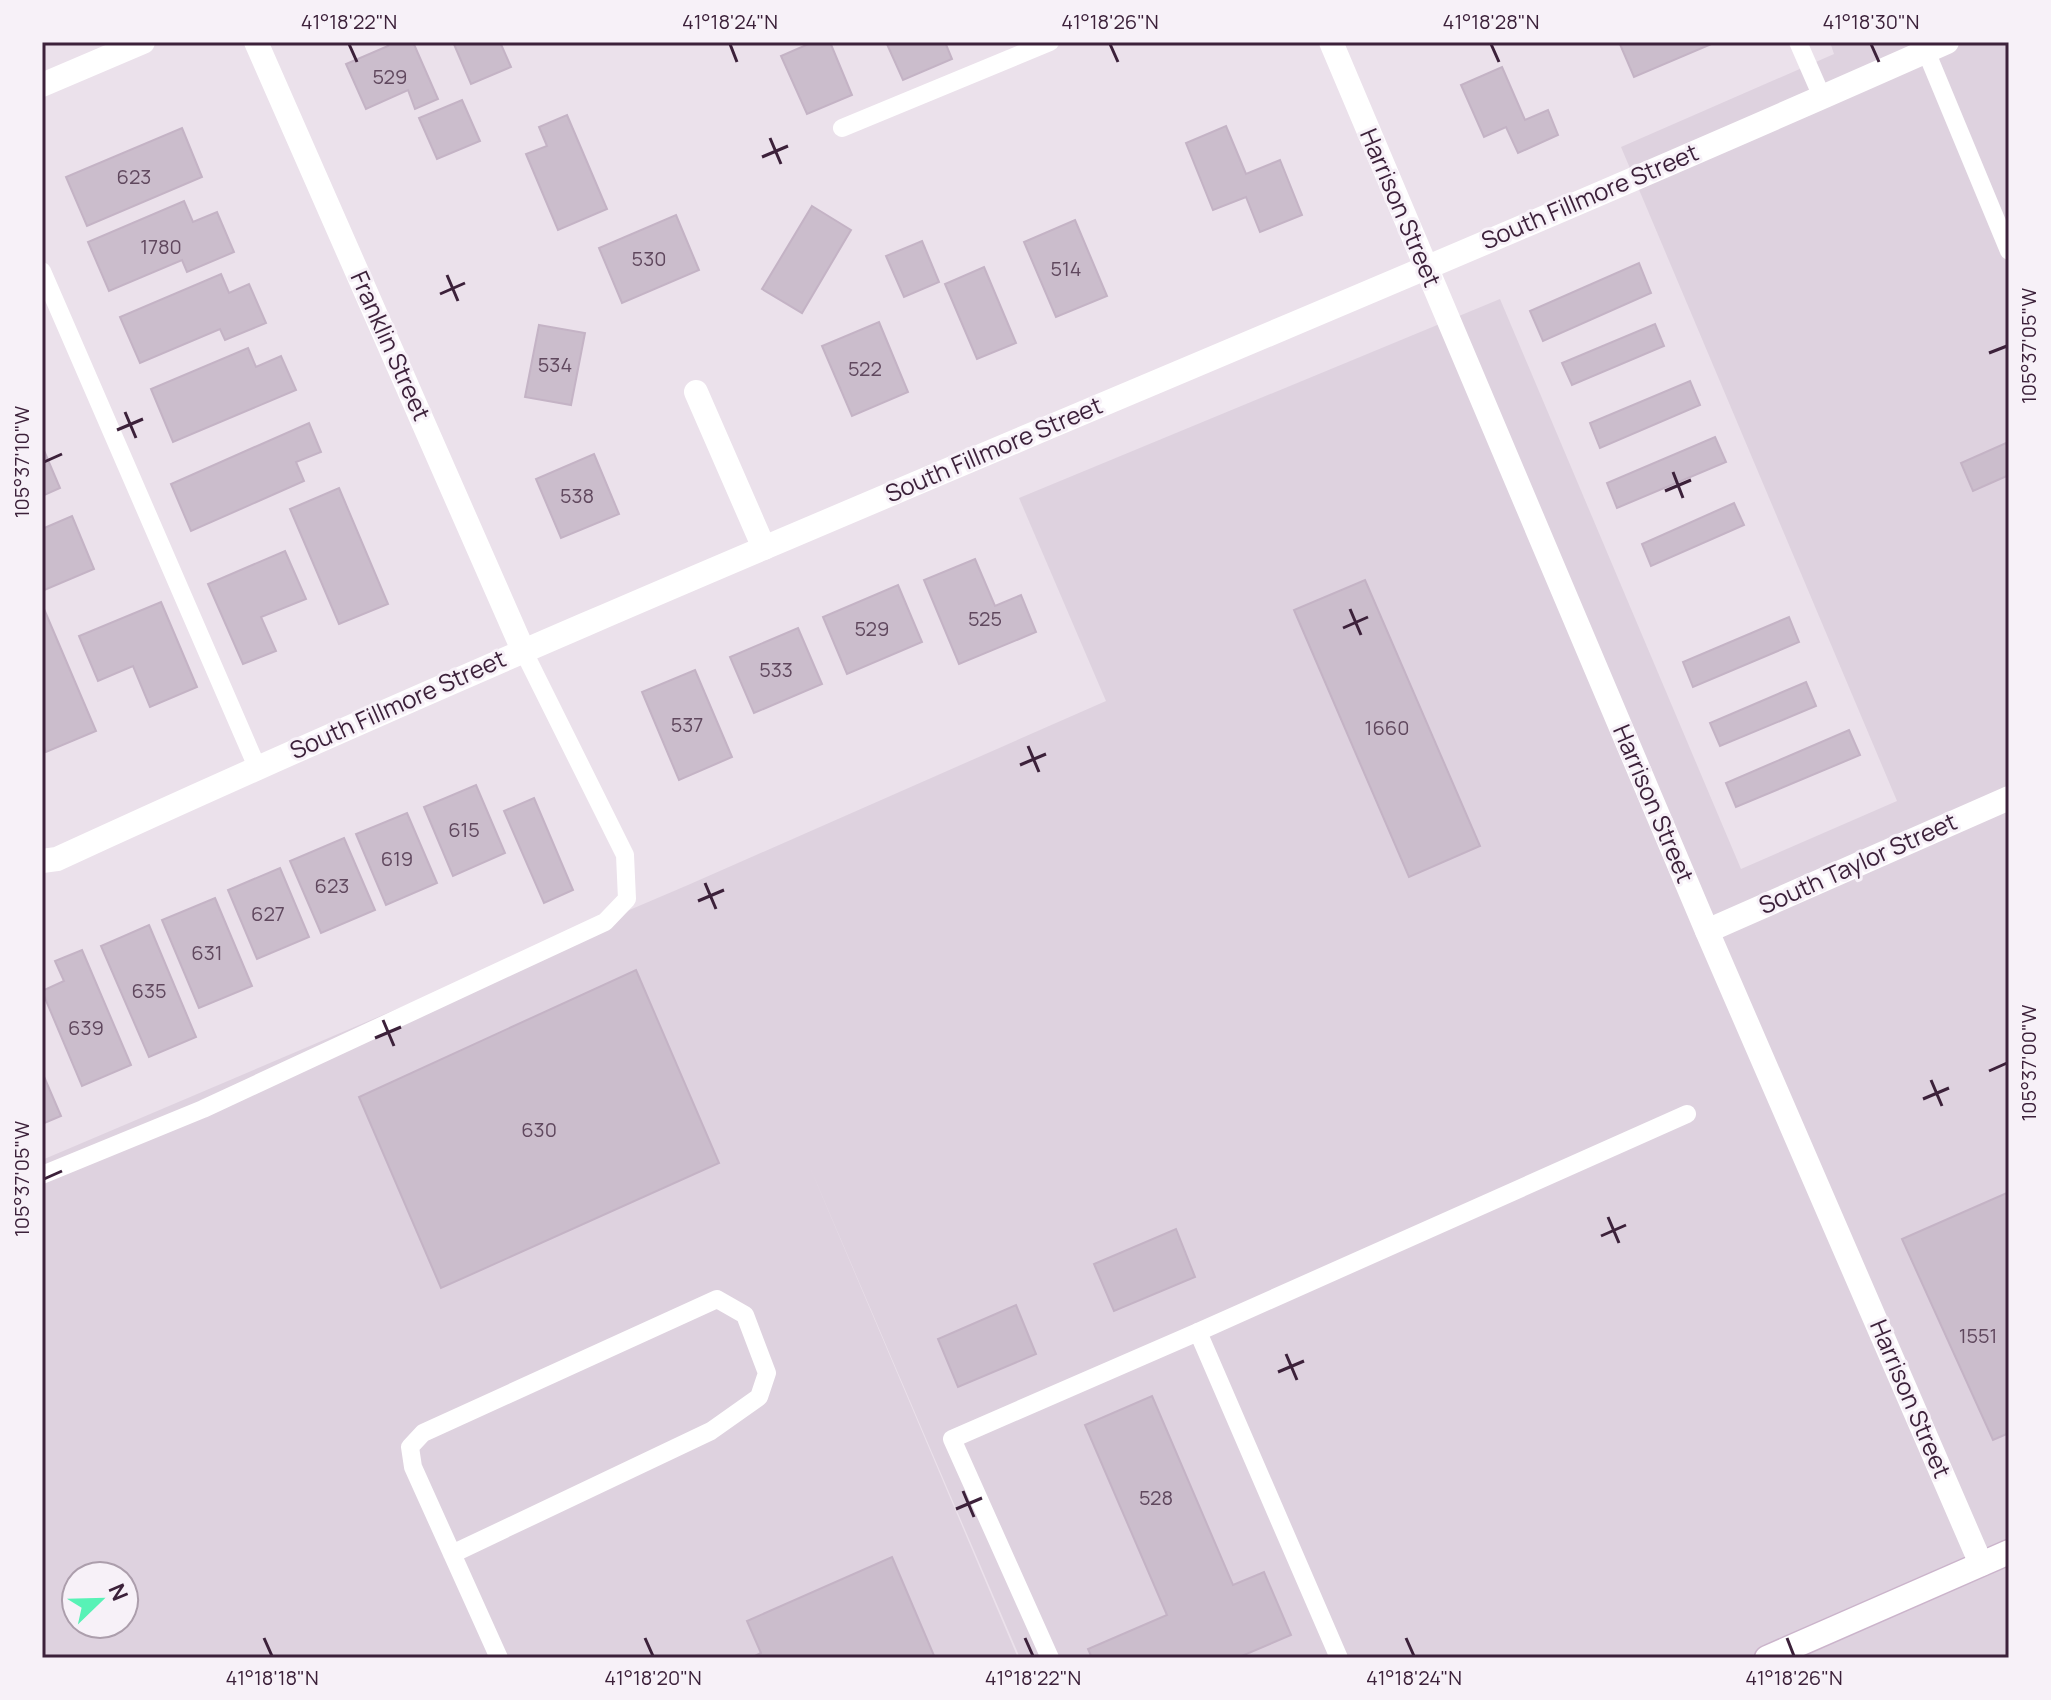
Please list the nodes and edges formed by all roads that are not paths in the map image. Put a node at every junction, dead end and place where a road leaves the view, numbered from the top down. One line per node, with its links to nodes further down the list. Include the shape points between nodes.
1 (143, 42): 7 (street)
2 (256, 42): 15 (street, Franklin Street)
3 (1050, 42): 9 (lane)
4 (1331, 42): 11 (street, Harrison Street)
5 (1798, 42): 8 (lane)
6 (1936, 47): 8 (street, South Fillmore Street); 10 (lane)
7 (42, 85)
8 (1822, 97): 11 (street, South Fillmore Street)
9 (842, 128)
10 (2009, 251)
11 (1425, 267): 14 (street, South Fillmore Street); 19 (street, Harrison Street)
12 (42, 271): 16 (lane)
13 (696, 392): 14 (street)
14 (764, 548): 15 (street, South Fillmore Street)
15 (523, 650): 16 (street, South Fillmore Street); 21 (lane, via 625,855 627,899 605,922 203,1109)
16 (257, 767): 18 (street, South Fillmore Street, via 57,859)
17 (2009, 798): 19 (street, South Taylor Street)
18 (42, 861)
19 (1707, 931): 25 (street, Harrison Street)
20 (1687, 1114): 22 (lane)
21 (42, 1175)
22 (1198, 1332): 27 (lane, via 952,1439); 28 (lane)
23 (452, 1554): 23 (lane, via 413,1467 410,1447 423,1433 717,1299 745,1315 767,1373 759,1397 711,1431); 26 (lane)
24 (2007, 1557): 25 (street)
25 (1981, 1564): 29 (street)
26 (499, 1658)
27 (1050, 1658)
28 (1339, 1658)
29 (1767, 1658)

